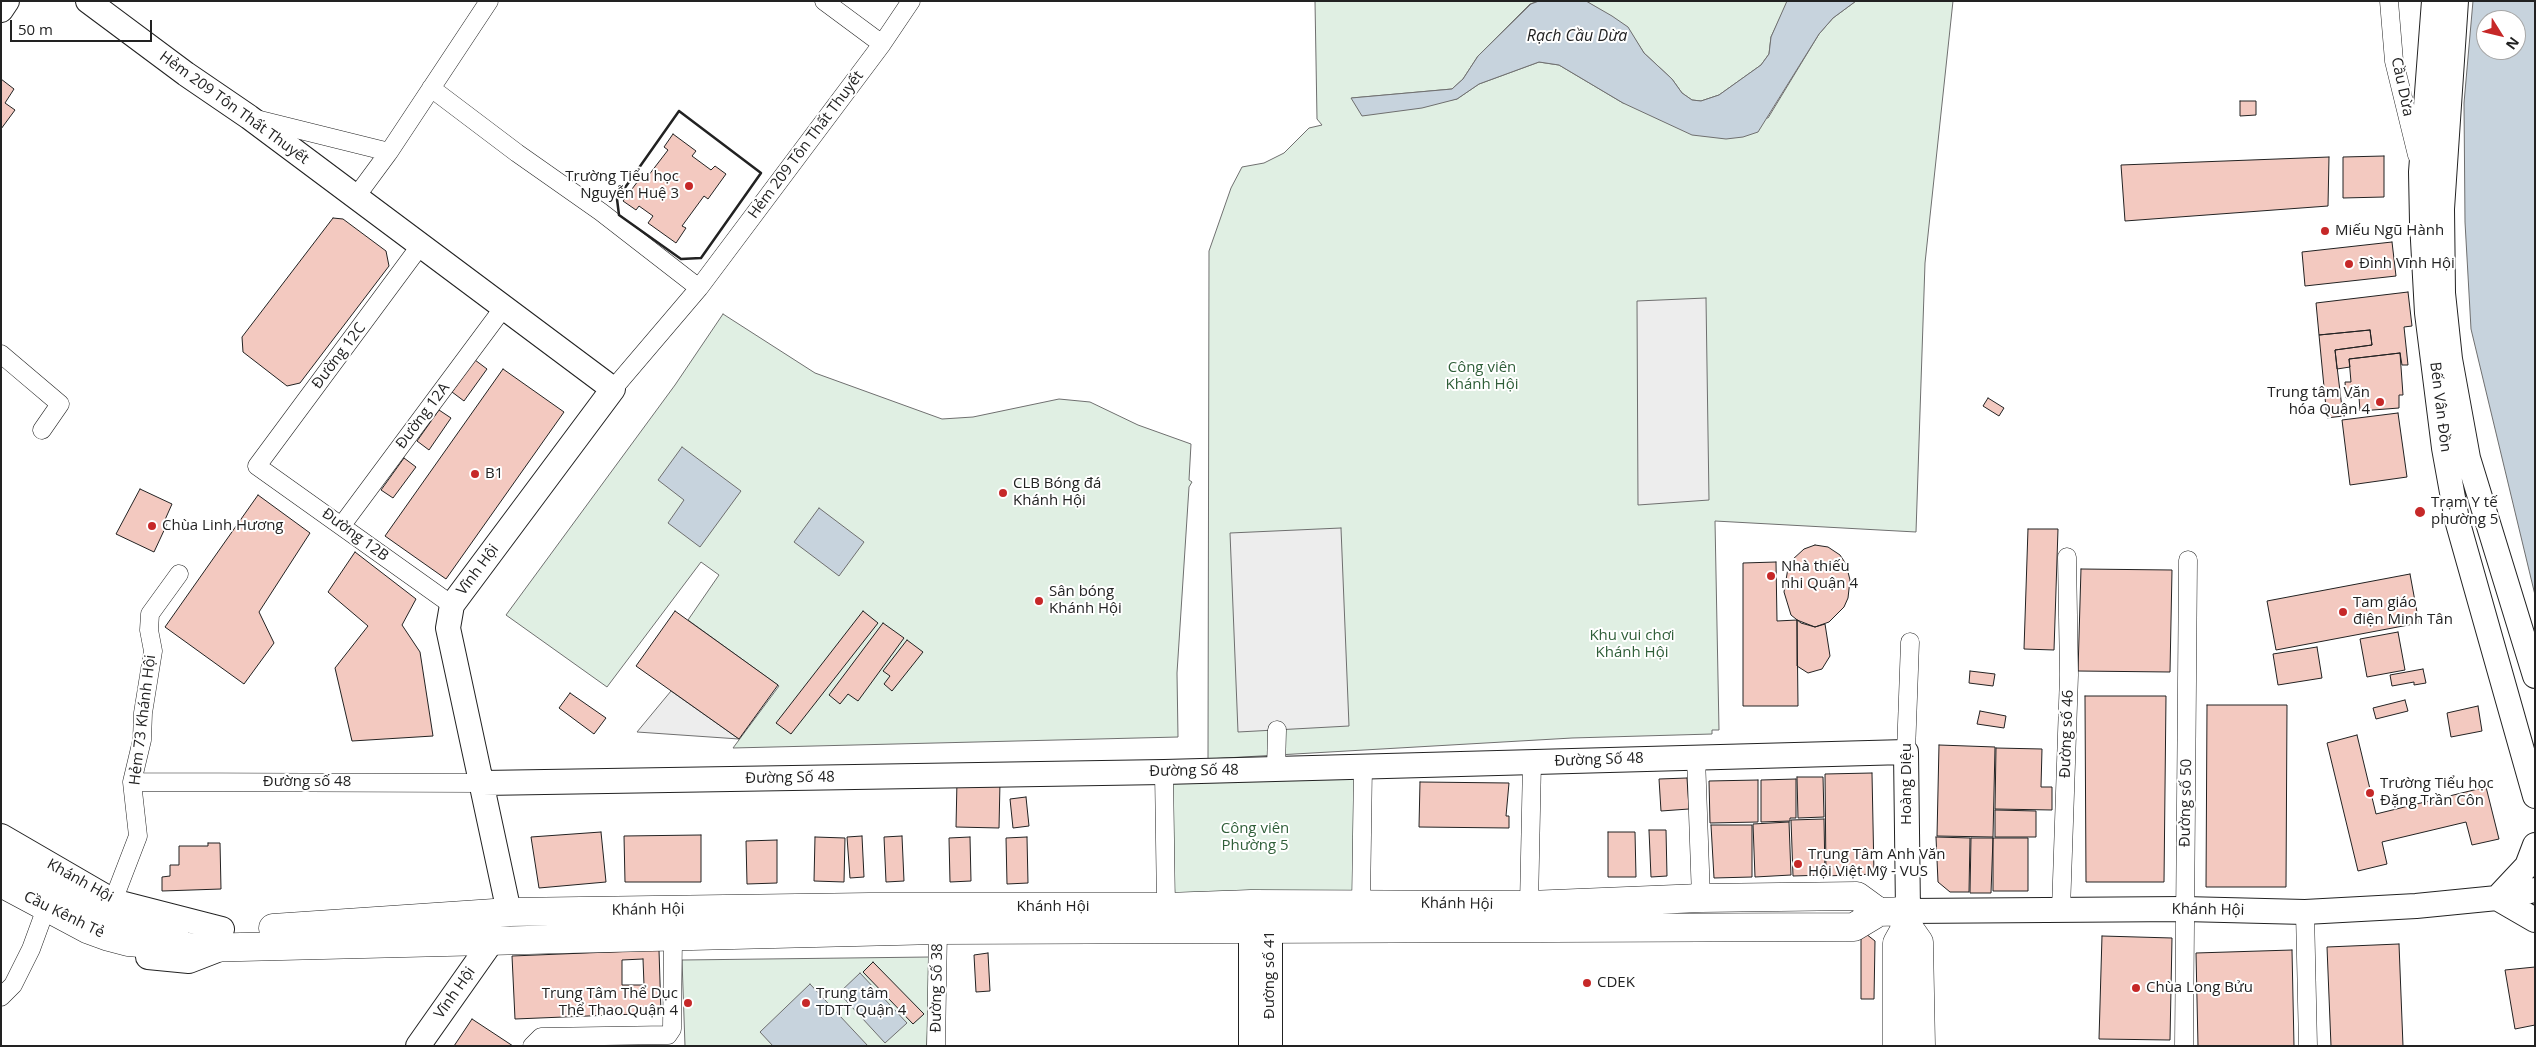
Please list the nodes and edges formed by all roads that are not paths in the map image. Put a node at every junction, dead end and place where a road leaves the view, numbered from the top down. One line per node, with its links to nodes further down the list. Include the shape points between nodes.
1 (7, 1): 8 (street)
2 (88, 1): 11 (street, Hẻm 209 Tôn Thất Thuyết)
3 (489, 1): 10 (street)
4 (824, 1): 9 (street)
5 (911, 1): 9 (street, Hẻm 209 Tôn Thất Thuyết)
6 (2389, 1): 13 (street, Cầu Dừa, via 2394,61)
7 (2445, 5): 13 (street, Bến Vân Đồn); 28 (street, Bến Vân Đồn, via 2443,292 2450,359 2468,458)
8 (1, 10)
9 (882, 44): 16 (street, Hẻm 209 Tôn Thất Thuyết)
10 (431, 88): 12 (street); 16 (street)
11 (249, 117): 12 (street); 14 (street, Hẻm 209 Tôn Thất Thuyết)
12 (389, 152): 14 (street)
13 (2421, 172): 38 (street, Bến Vân Đồn, via 2427,313 2449,475 2465,548)
14 (355, 198): 15 (street, Hẻm 209 Tôn Thất Thuyết)
15 (420, 246): 17 (street, Hẻm 209 Tôn Thất Thuyết); 21 (street, Đường 12C)
16 (699, 288): 19 (street, Vĩnh Hội)
17 (504, 307): 19 (street, Hẻm 209 Tôn Thất Thuyết); 22 (street, Đường 12A)
18 (1, 354): 20 (street, via 60,404)
19 (613, 389): 26 (street, Vĩnh Hội)
20 (42, 430)
21 (257, 466): 22 (street, Đường 12B)
22 (342, 525): 26 (street, Đường 12B)
23 (2067, 557): 51 (street, Đường số 46, via 2069,676)
24 (2188, 560): 52 (street, Đường số 50)
25 (179, 574): 36 (street, Hẻm 73 Khánh Hội, via 150,614 153,652 142,713 142,740)
26 (452, 605): 37 (street, Vĩnh Hội, via 448,628)
27 (1910, 642): 30 (street, Hoàng Diệu)
28 (2535, 676)
29 (1277, 730): 34 (street)
30 (1906, 752): 31 (street, Đường Số 48); 57 (street, Hoàng Diệu)
31 (1696, 757): 32 (street, Đường Số 48); 45 (street)
32 (1532, 762): 33 (street, Đường Số 48); 49 (street)
33 (1363, 766): 34 (street, Đường Số 48); 48 (street)
34 (1276, 769): 35 (street, Đường Số 48)
35 (1164, 772): 37 (street, Đường Số 48); 50 (street)
36 (132, 782): 37 (street, Đường số 48); 47 (street, Hẻm 73 Khánh Hội, via 138,836)
37 (483, 782): 53 (street, Vĩnh Hội)
38 (2535, 796)
39 (1, 836): 47 (street, Khánh Hội)
40 (2535, 844): 46 (street, via 2528,866)
41 (1, 855): 61 (main road, Cầu Kênh Tẻ)
42 (1, 883): 61 (main road, Cầu Kênh Tẻ, via 87,929)
43 (2535, 890): 46 (street, Khánh Hội)
44 (1, 895): 58 (street, Khánh Hội)
45 (1701, 898): 49 (main road, Khánh Hội); 54 (main road, Khánh Hội, via 1857,896)
46 (2498, 898): 55 (street, Khánh Hội); 59 (street)
47 (113, 901): 63 (street, Khánh Hội)
48 (1361, 903): 49 (main road, Khánh Hội); 56 (main road, Khánh Hội)
49 (1530, 905)
50 (1166, 907): 53 (main road, Khánh Hội); 56 (main road, Khánh Hội)
51 (2061, 910): 52 (street, Khánh Hội); 57 (street, Khánh Hội)
52 (2184, 910): 55 (street, Khánh Hội); 74 (street, Đường số 50)
53 (509, 912): 63 (main road, Khánh Hội, via 287,928)
54 (1879, 912): 56 (main road, Khánh Hội, via 1854,927); 57 (main road, Khánh Hội)
55 (2305, 912): 75 (street)
56 (1260, 916): 60 (main road, Khánh Hội); 70 (street, Đường số 41); 71 (street, Đường số 41)
57 (1908, 918): 72 (main road, Hoàng Diệu, via 1897,943); 73 (main road, Hoàng Diệu, via 1919,942)
58 (42, 919): 63 (street, Khánh Hội, via 95,946 128,955 189,961); 65 (street, via 13,985)
59 (2535, 920)
60 (938, 930): 62 (main road, Khánh Hội); 69 (street, Đường Số 38)
61 (131, 932): 63 (main road, Khánh Hội, via 182,930)
62 (673, 937): 64 (main road, Khánh Hội); 67 (street, via 672,1029 668,1036)
63 (221, 939): 64 (main road, Khánh Hội)
64 (492, 941): 68 (street, Vĩnh Hội)
65 (1, 997)
66 (537, 1041): 67 (street)
67 (632, 1041)
68 (418, 1046)
69 (936, 1046)
70 (1251, 1046)
71 (1270, 1046)
72 (1896, 1046)
73 (1921, 1046)
74 (2184, 1046)
75 (2308, 1046)

